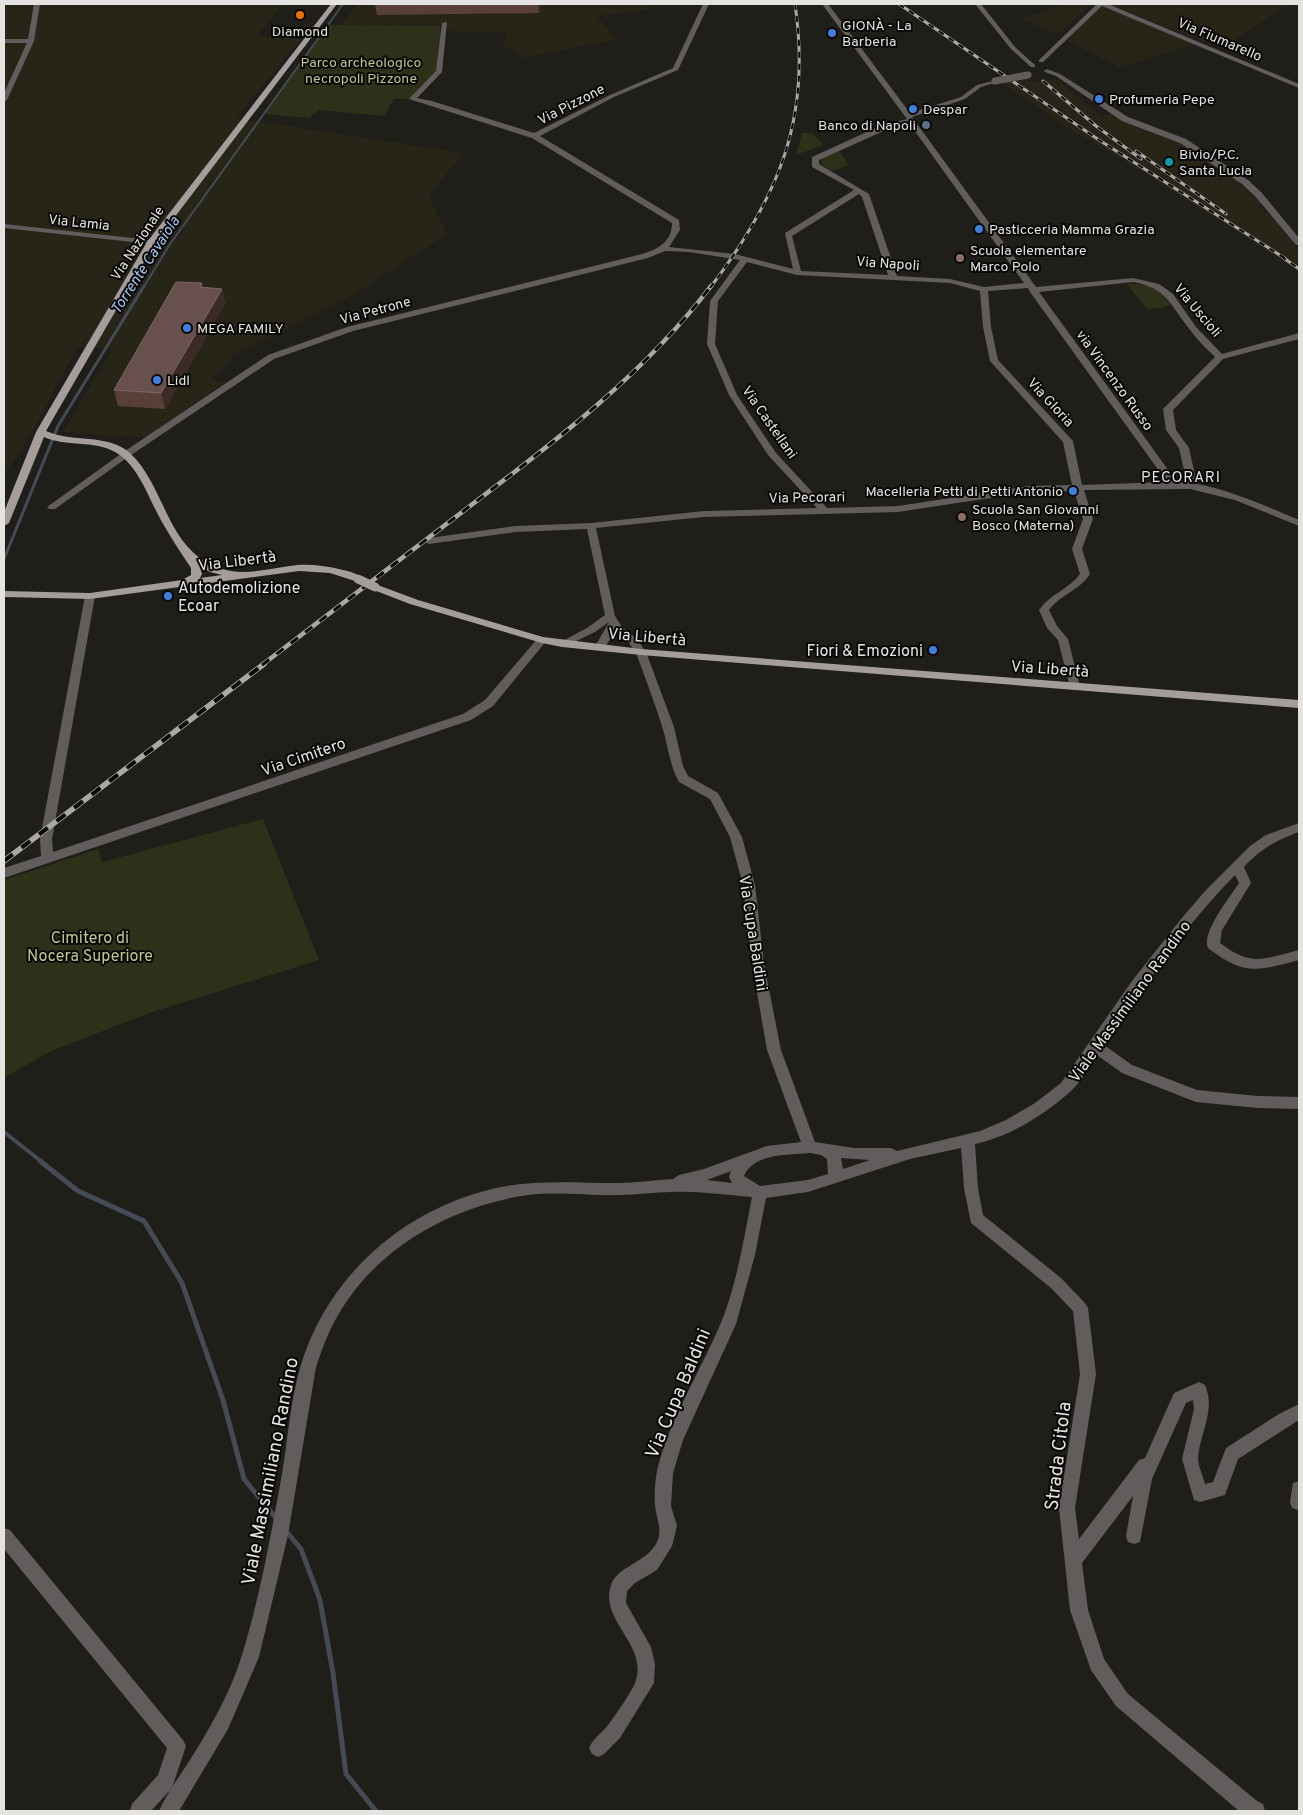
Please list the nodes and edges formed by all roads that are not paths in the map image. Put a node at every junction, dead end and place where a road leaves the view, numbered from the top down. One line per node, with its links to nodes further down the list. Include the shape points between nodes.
1 (37, 4): 8 (street)
2 (334, 4): 18 (main road, Via Nazionale)
3 (706, 4): 15 (street, Via Pizzone, via 676,69 612,96)
4 (825, 4): 14 (street)
5 (978, 4): 11 (street)
6 (1102, 4): 10 (street, via 1055,46); 12 (street, Via Fiumarello)
7 (445, 23): 15 (street, via 439,72 412,99)
8 (31, 41): 9 (street); 13 (street)
9 (4, 42)
10 (1054, 65): 11 (street); 11 (street, via 1045,71); 19 (street, via 1113,112 1183,141 1231,172 1258,194)
11 (1034, 68): 14 (street, bridge, via 979,86 963,98)
12 (1299, 86)
13 (4, 100)
14 (910, 118): 16 (street, via 813,162); 24 (street)
15 (535, 136): 20 (street, Via Pizzone, via 676,222 676,230)
16 (859, 190): 22 (street, via 788,235); 23 (street, via 866,196)
17 (4, 226): 18 (street, Via Lamia)
18 (152, 242): 28 (main road, Via Nazionale)
19 (1299, 243)
20 (664, 249): 21 (street, Via Petrone); 31 (street, Via Petrone, via 350,330 271,357)
21 (746, 259): 22 (street, Via Napoli); 37 (street, Via Castellani, via 714,301 711,344 732,395 768,448)
22 (796, 273): 23 (street, Via Napoli)
23 (893, 277): 25 (street, Via Napoli, via 950,281)
24 (1031, 287): 25 (street, Via Napoli); 27 (street, Via Uscioli, via 1133,280 1158,285 1169,294 1192,328); 32 (street, via Vincenzo Russo)
25 (984, 289): 34 (street, Via Gloria, via 994,361 1068,441)
26 (1299, 336): 27 (street, Via Uscioli)
27 (1220, 356): 33 (street, Via Uscioli, via 1168,409 1171,430 1184,448)
28 (41, 432): 29 (main road); 30 (main road, Via Nazionale)
29 (76, 441): 30 (main road); 31 (main road, via 100,444)
30 (32, 452): 36 (main road, Via Nazionale)
31 (123, 453): 35 (street, Via Petrone); 42 (main road, via 133,463)
32 (1174, 485): 33 (street, Via Pecorari); 34 (street, Via Pecorari)
33 (1192, 485): 38 (street, Via Pecorari)
34 (1079, 489): 37 (street, Via Pecorari, via 1029,489 898,509); 52 (street, Via Gloria, via 1088,519 1077,549 1085,574 1082,580 1049,601 1044,610 1052,628 1063,639)
35 (52, 507)
36 (7, 508): 39 (main road, Via Nazionale)
37 (825, 511): 40 (street, Via Pecorari, via 704,514)
38 (1299, 523)
39 (4, 524)
40 (592, 526): 41 (street, Via Pecorari, via 516,529); 47 (street)
41 (429, 541)
42 (186, 554): 43 (main road, via 214,570); 44 (main road, via 198,572)
43 (241, 576): 44 (main road, Via Libertà); 48 (main road, Via Libertà, bridge, via 299,568 345,572 414,602)
44 (186, 583): 46 (main road, Via Libertà)
45 (4, 594): 46 (main road, Via Libertà)
46 (90, 596): 55 (street, via 46,839)
47 (609, 620): 49 (street); 50 (street, via 606,639); 51 (street)
48 (542, 640): 49 (main road, Via Libertà); 55 (street, Via Cimitero, via 489,703 467,717)
49 (562, 644): 50 (main road, Via Libertà)
50 (598, 648): 51 (main road, Via Libertà)
51 (641, 652): 52 (main road, Via Libertà); 62 (street, Via Cupa Baldini, via 683,779 714,796 736,836 749,885 758,964 774,1050)
52 (1075, 687): 53 (main road, Via Libertà)
53 (1299, 704)
54 (1299, 827): 56 (street, Viale Massimiliano Randino, via 1270,838)
55 (47, 858): 57 (street, Via Cimitero)
56 (1237, 866): 58 (street, via 1245,884 1216,929 1213,945 1230,959 1257,966); 59 (street, Viale Massimiliano Randino, via 1166,946)
57 (4, 873)
58 (1299, 956)
59 (1097, 1047): 60 (street, via 1127,1070 1196,1096); 61 (street, Viale Massimiliano Randino, via 1066,1087 1040,1107 1011,1124)
60 (1299, 1103)
61 (968, 1140): 63 (street, Viale Massimiliano Randino); 72 (street, Strada Citola, via 976,1218 1056,1283 1080,1308 1088,1374 1067,1508)
62 (818, 1148): 63 (street, via 854,1154); 64 (street); 65 (street, via 834,1156 837,1167)
63 (910, 1153): 65 (street)
64 (750, 1158): 66 (street, via 705,1175); 67 (street, via 738,1168 736,1177)
65 (834, 1178): 67 (street, via 808,1186)
66 (659, 1186): 67 (street); 75 (street, Viale Massimiliano Randino, via 528,1189 480,1199 428,1220 397,1239 350,1284 333,1307 308,1368 274,1568 247,1666 212,1743)
67 (757, 1192): 73 (street, Via Cupa Baldini, via 748,1255 728,1324 676,1439 665,1473 663,1506 669,1526 664,1546 652,1564 619,1586 618,1605 642,1647 646,1664 645,1683 614,1732)
68 (1299, 1412): 69 (street, via 1232,1454 1219,1489 1200,1494 1190,1459 1202,1408 1199,1390 1180,1398)
69 (1160, 1446): 71 (street, via 1144,1479); 72 (street)
70 (4, 1536): 74 (street, via 177,1746 165,1781)
71 (1134, 1536)
72 (1073, 1562): 76 (street, Strada Citola, via 1079,1610 1096,1664 1122,1700)
73 (598, 1748)
74 (139, 1811)
75 (168, 1811)
76 (1256, 1811)

